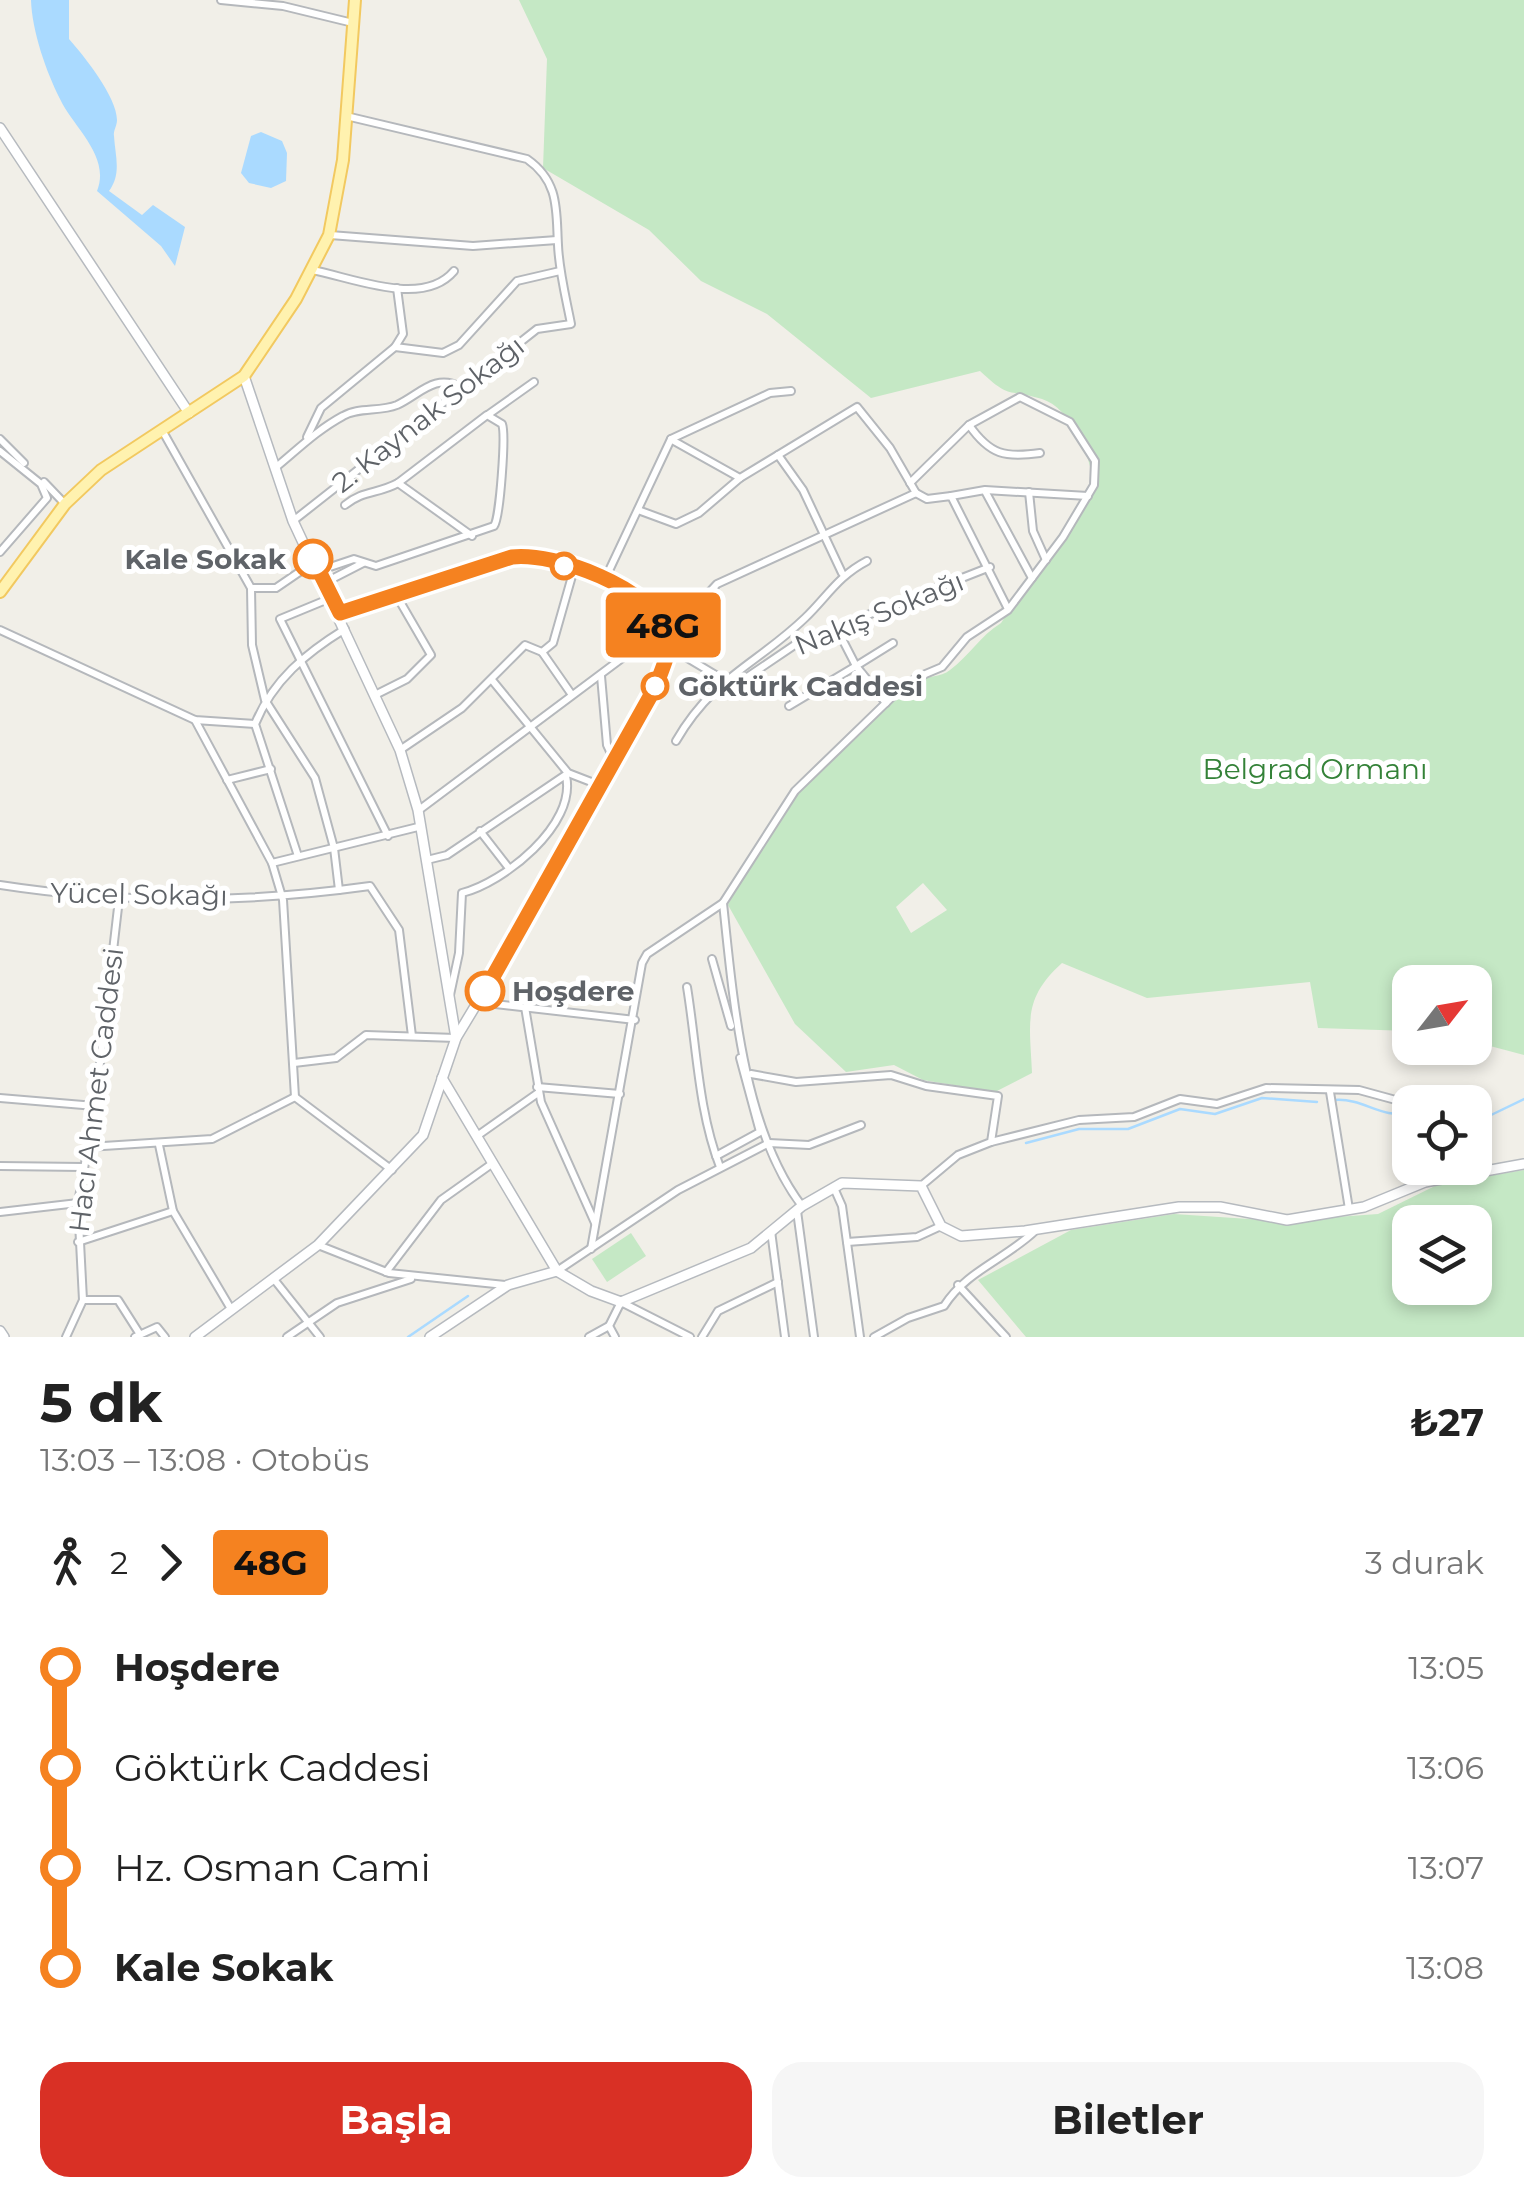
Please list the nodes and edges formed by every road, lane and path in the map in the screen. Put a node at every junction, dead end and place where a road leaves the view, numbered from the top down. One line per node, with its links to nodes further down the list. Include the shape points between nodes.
1 (221, 0): 3 (street, via 283,6)
2 (355, 0): 3 (main road)
3 (353, 24): 4 (main road)
4 (346, 116): 6 (main road); 7 (street, via 527,160 545,176 558,209)
5 (0, 128): 17 (main road)
6 (329, 235): 7 (street, via 473,246); 8 (main road)
7 (557, 240): 10 (street)
8 (312, 270): 11 (street); 13 (main road)
9 (454, 270): 11 (street, via 442,285)
10 (561, 270): 12 (street, via 517,281 459,345 443,353); 15 (street, 2. Kaynak Sokağı, via 572,324 537,329)
11 (398, 288): 12 (street, via 403,334)
12 (395, 348): 21 (street, via 321,408)
13 (244, 376): 17 (main road); 27 (main road)
14 (534, 382): 18 (street)
15 (460, 387): 21 (street, via 437,382 398,404 346,414); 40 (street, 2. Kaynak Sokağı)
16 (791, 391): 23 (street, via 770,393)
17 (189, 413): 20 (main road)
18 (488, 415): 29 (street); 43 (street, via 505,431 500,518)
19 (969, 425): 25 (street, via 984,447 1008,458); 30 (street); 35 (street, via 1020,397 1063,416 1095,461)
20 (162, 430): 36 (main road, via 101,470); 55 (street)
21 (306, 438): 27 (street)
22 (0, 439): 36 (street)
23 (671, 439): 28 (street); 38 (street)
24 (0, 451): 39 (street, via 42,484 47,494)
25 (1040, 453)
26 (778, 455): 28 (street); 30 (street, via 858,408); 42 (street)
27 (274, 469): 40 (main road)
28 (740, 478): 38 (street, via 676,524)
29 (398, 483): 37 (street); 43 (street)
30 (910, 483): 33 (street)
31 (985, 490): 32 (street); 34 (street); 53 (street)
32 (1029, 492): 35 (street); 45 (street)
33 (916, 494): 34 (street); 42 (street)
34 (951, 496): 49 (street)
35 (1088, 496): 45 (street)
36 (65, 504): 41 (main road)
37 (345, 504)
38 (638, 510): 52 (street)
39 (33, 515): 41 (street); 44 (street)
40 (293, 521): 48 (main road)
41 (48, 527): 56 (main road)
42 (822, 534): 51 (street); 64 (street, via 717,584)
43 (472, 536): 47 (street, via 376,566)
44 (0, 552)
45 (1046, 560): 53 (street)
46 (866, 561): 51 (street)
47 (363, 564): 48 (street, via 354,559); 54 (street)
48 (316, 566): 54 (main road); 55 (street, via 276,588)
49 (990, 567): 59 (street); 62 (street, Nakış Sokağı)
50 (574, 569): 52 (main road); 57 (main road, via 540,557 512,557); 67 (street, via 553,643)
51 (842, 574): 71 (street, via 804,619)
52 (606, 578): 64 (main road, via 632,592)
53 (1032, 578): 59 (street)
54 (324, 583): 58 (main road)
55 (251, 588): 75 (street, via 252,645)
56 (0, 592)
57 (396, 593): 60 (main road); 73 (street, via 431,655 408,679)
58 (331, 598): 60 (main road); 68 (street, via 280,619)
59 (1008, 610): 76 (street, via 967,637 942,667)
60 (340, 613): 61 (main road)
61 (347, 628): 68 (street, via 301,656); 73 (main road)
62 (837, 629): 69 (street); 71 (street, Nakış Sokağı, via 799,642 734,686)
63 (0, 630): 78 (street)
64 (668, 632): 66 (main road); 70 (street, via 657,632)
65 (893, 643): 69 (street)
66 (669, 647): 71 (street); 83 (main road, via 656,686)
67 (542, 652): 72 (street, via 525,644); 74 (street)
68 (300, 664): 75 (street); 91 (street)
69 (856, 666): 76 (street); 77 (street)
70 (601, 675): 74 (street); 83 (street)
71 (724, 679): 81 (street, via 696,706)
72 (492, 680): 80 (street); 82 (street)
73 (377, 694): 82 (main road)
74 (572, 695): 80 (street)
75 (265, 700): 79 (street); 92 (street, via 314,778)
76 (886, 703): 101 (street, via 795,792)
77 (789, 706)
78 (195, 720): 79 (street); 86 (street)
79 (255, 724): 84 (street)
80 (532, 726): 85 (street); 88 (street)
81 (676, 741)
82 (400, 750): 88 (main road)
83 (614, 760): 87 (main road)
84 (271, 768): 86 (street); 93 (street)
85 (567, 775): 87 (street); 90 (street); 96 (street, via 560,812 524,860)
86 (227, 780): 95 (street)
87 (599, 786): 105 (main road)
88 (418, 810): 89 (main road)
89 (418, 826): 91 (street); 94 (main road)
90 (480, 831): 94 (street, via 447,855); 96 (street)
91 (388, 836): 92 (street)
92 (334, 848): 93 (street); 98 (street)
93 (298, 856): 95 (street)
94 (427, 860): 104 (main road)
95 (272, 863): 99 (street)
96 (508, 867): 104 (street, via 489,886 462,894)
97 (0, 885): 100 (street, Yücel Sokağı)
98 (339, 890): 99 (street, Yücel Sokağı); 108 (street, via 370,886 399,930)
99 (279, 895): 100 (street, Yücel Sokağı); 110 (street)
100 (119, 899): 119 (street, Hacı Ahmet Caddesi)
101 (723, 903): 107 (street, via 647,954); 111 (street, via 736,1034)
102 (712, 959): 126 (street, via 760,1132)
103 (687, 987): 126 (street, via 703,1114)
104 (449, 996): 109 (main road)
105 (478, 1002): 106 (street); 109 (main road)
106 (525, 1007): 107 (street); 113 (street)
107 (635, 1020): 115 (street)
108 (412, 1036): 109 (street); 110 (street, via 366,1035 336,1058)
109 (456, 1038): 112 (main road)
110 (294, 1063): 116 (street)
111 (750, 1074): 122 (street, via 796,1082 892,1075 998,1096); 123 (street)
112 (442, 1078): 121 (main road); 132 (main road, via 423,1135)
113 (538, 1090): 115 (street); 121 (street); 140 (street)
114 (1330, 1092): 118 (street, via 1359,1090); 122 (street, via 1266,1088 1218,1104 1180,1099 1134,1117 1080,1120); 137 (street)
115 (620, 1094): 140 (street)
116 (295, 1097): 124 (street, via 212,1139); 132 (street)
117 (0, 1098): 119 (street)
118 (1392, 1099)
119 (94, 1106): 125 (street, Hacı Ahmet Caddesi)
120 (861, 1126): 123 (street, via 809,1145)
121 (478, 1136): 127 (main road)
122 (991, 1142): 133 (street, via 958,1155)
123 (770, 1143): 131 (street); 136 (street)
124 (159, 1145): 125 (street); 138 (street)
125 (88, 1147): 130 (street, Hacı Ahmet Caddesi)
126 (716, 1156): 131 (street)
127 (494, 1162): 148 (main road); 149 (street, via 441,1200)
128 (1524, 1164): 137 (main road, via 1425,1182)
129 (0, 1166): 130 (street)
130 (83, 1167): 135 (street, Hacı Ahmet Caddesi)
131 (720, 1168): 147 (street)
132 (392, 1170): 146 (main road)
133 (920, 1186): 134 (main road, via 858,1181); 141 (main road)
134 (833, 1187): 136 (main road); 145 (street)
135 (78, 1203): 139 (street); 144 (street, Hacı Ahmet Caddesi)
136 (799, 1208): 143 (main road); 172 (street)
137 (1350, 1210): 142 (main road, via 1287,1220 1178,1206)
138 (174, 1211): 144 (street); 157 (street)
139 (0, 1212)
140 (596, 1224): 147 (street)
141 (941, 1226): 142 (main road, via 961,1236); 145 (street, via 917,1237)
142 (1036, 1229): 153 (street, via 1011,1253)
143 (771, 1232): 152 (street); 156 (main road, via 750,1248)
144 (78, 1242): 155 (street, Hacı Ahmet Caddesi)
145 (847, 1242): 173 (street)
146 (318, 1245): 149 (street); 150 (main road)
147 (591, 1249): 148 (street)
148 (557, 1270): 154 (main road); 156 (main road)
149 (386, 1272): 151 (street)
150 (273, 1278): 157 (main road); 158 (street)
151 (417, 1278): 154 (street); 158 (street, via 368,1290)
152 (778, 1282): 170 (street, via 718,1312); 171 (street)
153 (958, 1284): 174 (street, via 944,1306); 175 (street)
154 (508, 1285): 166 (main road)
155 (82, 1300): 160 (street, via 118,1300); 161 (street, Hacı Ahmet Caddesi)
156 (621, 1302): 159 (street); 169 (street)
157 (230, 1310): 163 (main road)
158 (307, 1322): 164 (street); 165 (street)
159 (609, 1326): 167 (street); 168 (street)
160 (137, 1335): 162 (street, via 157,1327)
161 (66, 1337)
162 (165, 1337)
163 (195, 1337)
164 (288, 1337)
165 (320, 1337)
166 (430, 1337)
167 (589, 1337)
168 (614, 1337)
169 (690, 1337)
170 (702, 1337)
171 (785, 1337)
172 (814, 1337)
173 (860, 1337)
174 (874, 1337)
175 (1006, 1337)

